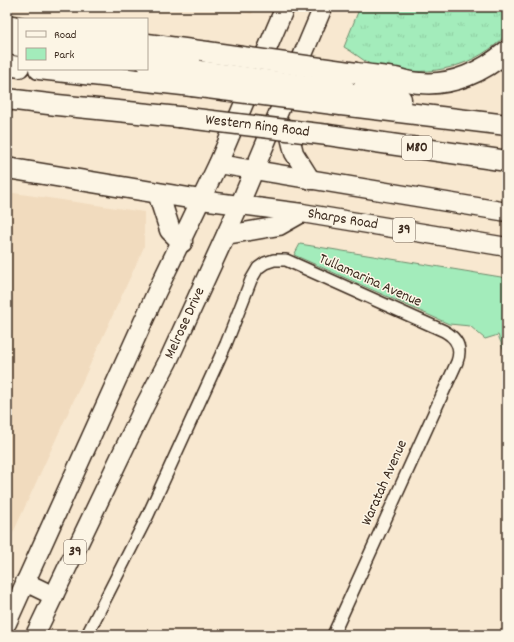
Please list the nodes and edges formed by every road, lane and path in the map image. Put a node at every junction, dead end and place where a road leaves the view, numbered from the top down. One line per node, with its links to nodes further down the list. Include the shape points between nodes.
1 (285, 7): 22 (main road)
2 (323, 7): 19 (main road, Melrose Drive)
3 (7, 25): 4 (highway)
4 (18, 26)
5 (7, 44): 7 (highway)
6 (148, 44): 8 (highway, bridge, via 420,83 461,79 494,63)
7 (18, 46)
8 (507, 51)
9 (148, 63): 13 (highway)
10 (7, 66): 11 (highway)
11 (18, 67)
12 (57, 70): 13 (highway, Western Ring Road / M80)
13 (195, 78): 14 (highway, Western Ring Road / M80, bridge)
14 (344, 98): 18 (highway); 20 (highway, Western Ring Road / M80)
15 (7, 99): 16 (highway, Western Ring Road / M80)
16 (57, 105): 17 (highway); 21 (highway, Western Ring Road / M80, bridge, via 328,135)
17 (7, 107)
18 (507, 113)
19 (276, 120): 24 (main road, Melrose Drive); 25 (main road, via 289,133 294,153)
20 (507, 125)
21 (507, 161)
22 (218, 164): 24 (main road, 39); 27 (main road, 39)
23 (7, 168): 26 (highway)
24 (254, 171): 25 (main road, 39); 28 (main road, Melrose Drive)
25 (311, 180): 29 (main road, 39)
26 (158, 193): 27 (highway); 32 (highway, via 170,230)
27 (201, 200): 28 (main road, Sharps Road); 32 (main road, 39)
28 (239, 206): 30 (main road, Sharps Road); 31 (main road, Melrose Drive)
29 (507, 212)
30 (302, 213): 31 (main road, via 279,226); 33 (main road, Sharps Road / 39)
31 (226, 235): 36 (main road, Melrose Drive / 39)
32 (182, 242): 35 (main road, 39, via 157,291)
33 (507, 247)
34 (458, 343): 39 (street, Tullamarina Avenue, via 444,331 286,260 274,260 258,268 148,515); 40 (street, Waratah Avenue, via 457,362)
35 (26, 582): 36 (main road); 37 (main road, 39)
36 (54, 596): 38 (main road, Melrose Drive / 39)
37 (7, 623)
38 (35, 635)
39 (87, 635)
40 (333, 635)

